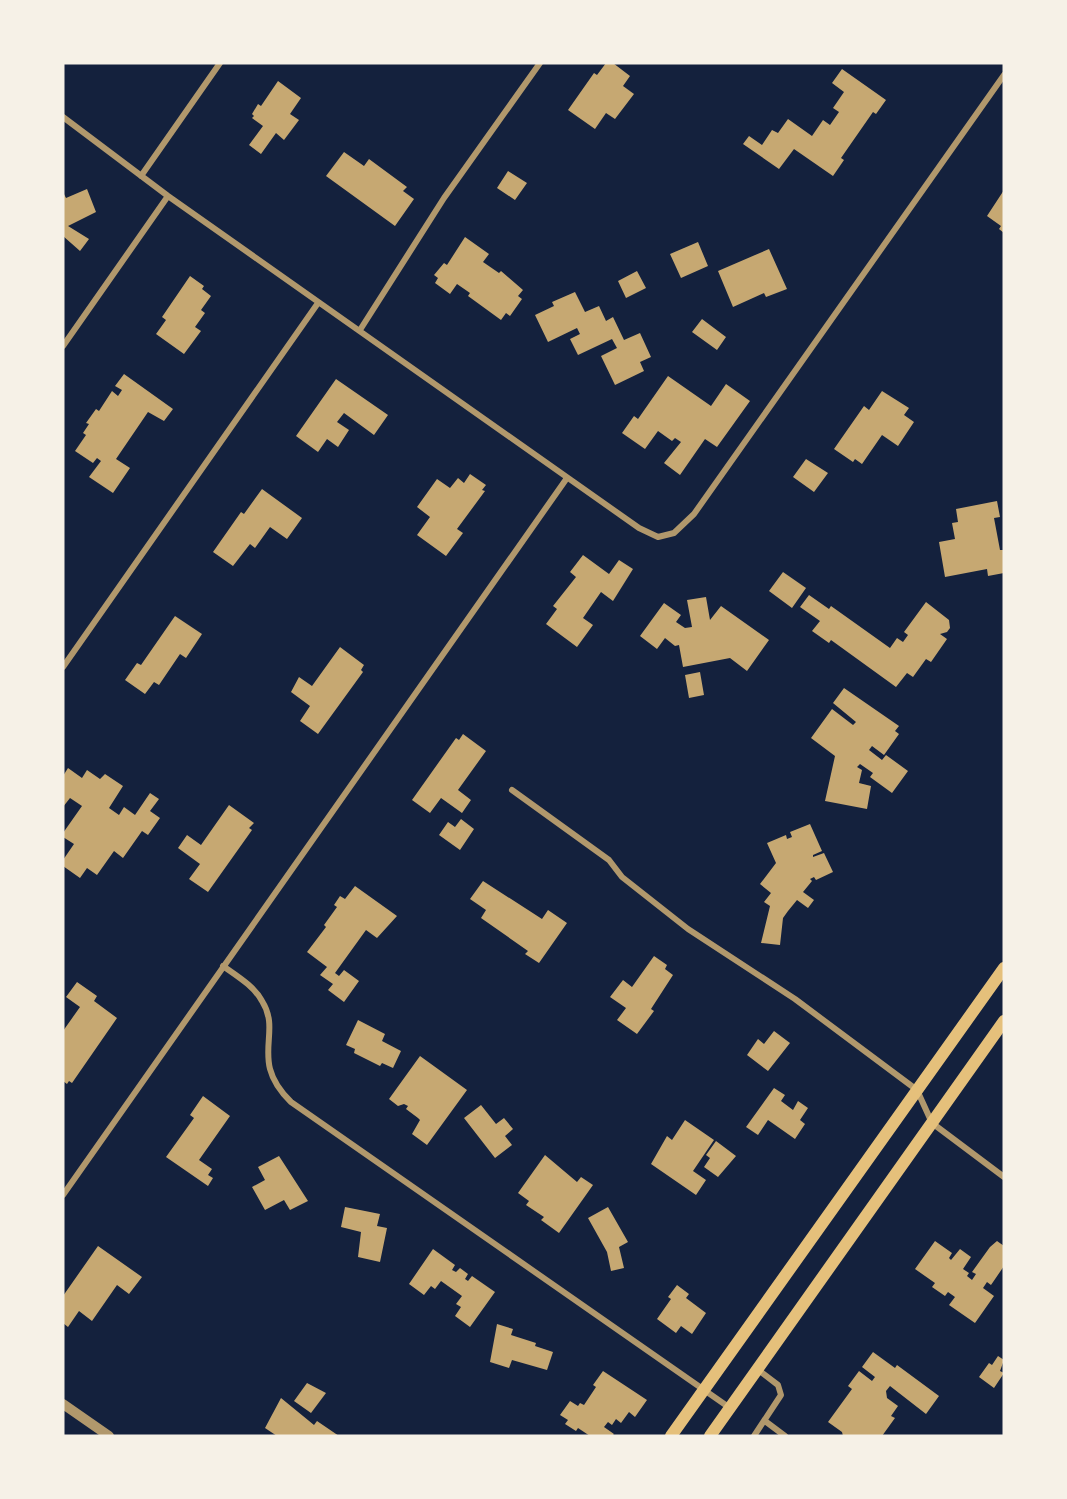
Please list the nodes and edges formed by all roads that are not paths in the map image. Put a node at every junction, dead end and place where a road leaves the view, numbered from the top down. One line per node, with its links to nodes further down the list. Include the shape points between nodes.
1 (220, 63): 5 (street)
2 (540, 63): 8 (street, via 444,198)
3 (1004, 75): 10 (street, via 681,528 668,536 651,535)
4 (63, 117): 5 (street)
5 (141, 176): 6 (street)
6 (168, 196): 7 (street); 9 (street)
7 (318, 303): 8 (street); 11 (street)
8 (360, 330): 10 (street)
9 (63, 346)
10 (567, 478): 13 (street)
11 (63, 668)
12 (512, 790): 16 (street, via 609,860 622,877 680,923 795,999)
13 (223, 966): 19 (street); 21 (street, via 244,981 264,1005 270,1074 291,1102)
14 (1004, 968): 16 (main road)
15 (1004, 1022): 17 (main road)
16 (917, 1090): 17 (street); 21 (main road)
17 (932, 1124): 18 (street); 20 (main road)
18 (1004, 1177)
19 (63, 1195)
20 (758, 1369): 23 (main road); 24 (street, via 781,1390)
21 (703, 1391): 23 (street); 27 (main road)
22 (63, 1404): 26 (street)
23 (730, 1408): 25 (main road)
24 (765, 1421): 28 (street); 29 (street)
25 (715, 1435)
26 (109, 1436)
27 (671, 1436)
28 (754, 1436)
29 (785, 1436)

